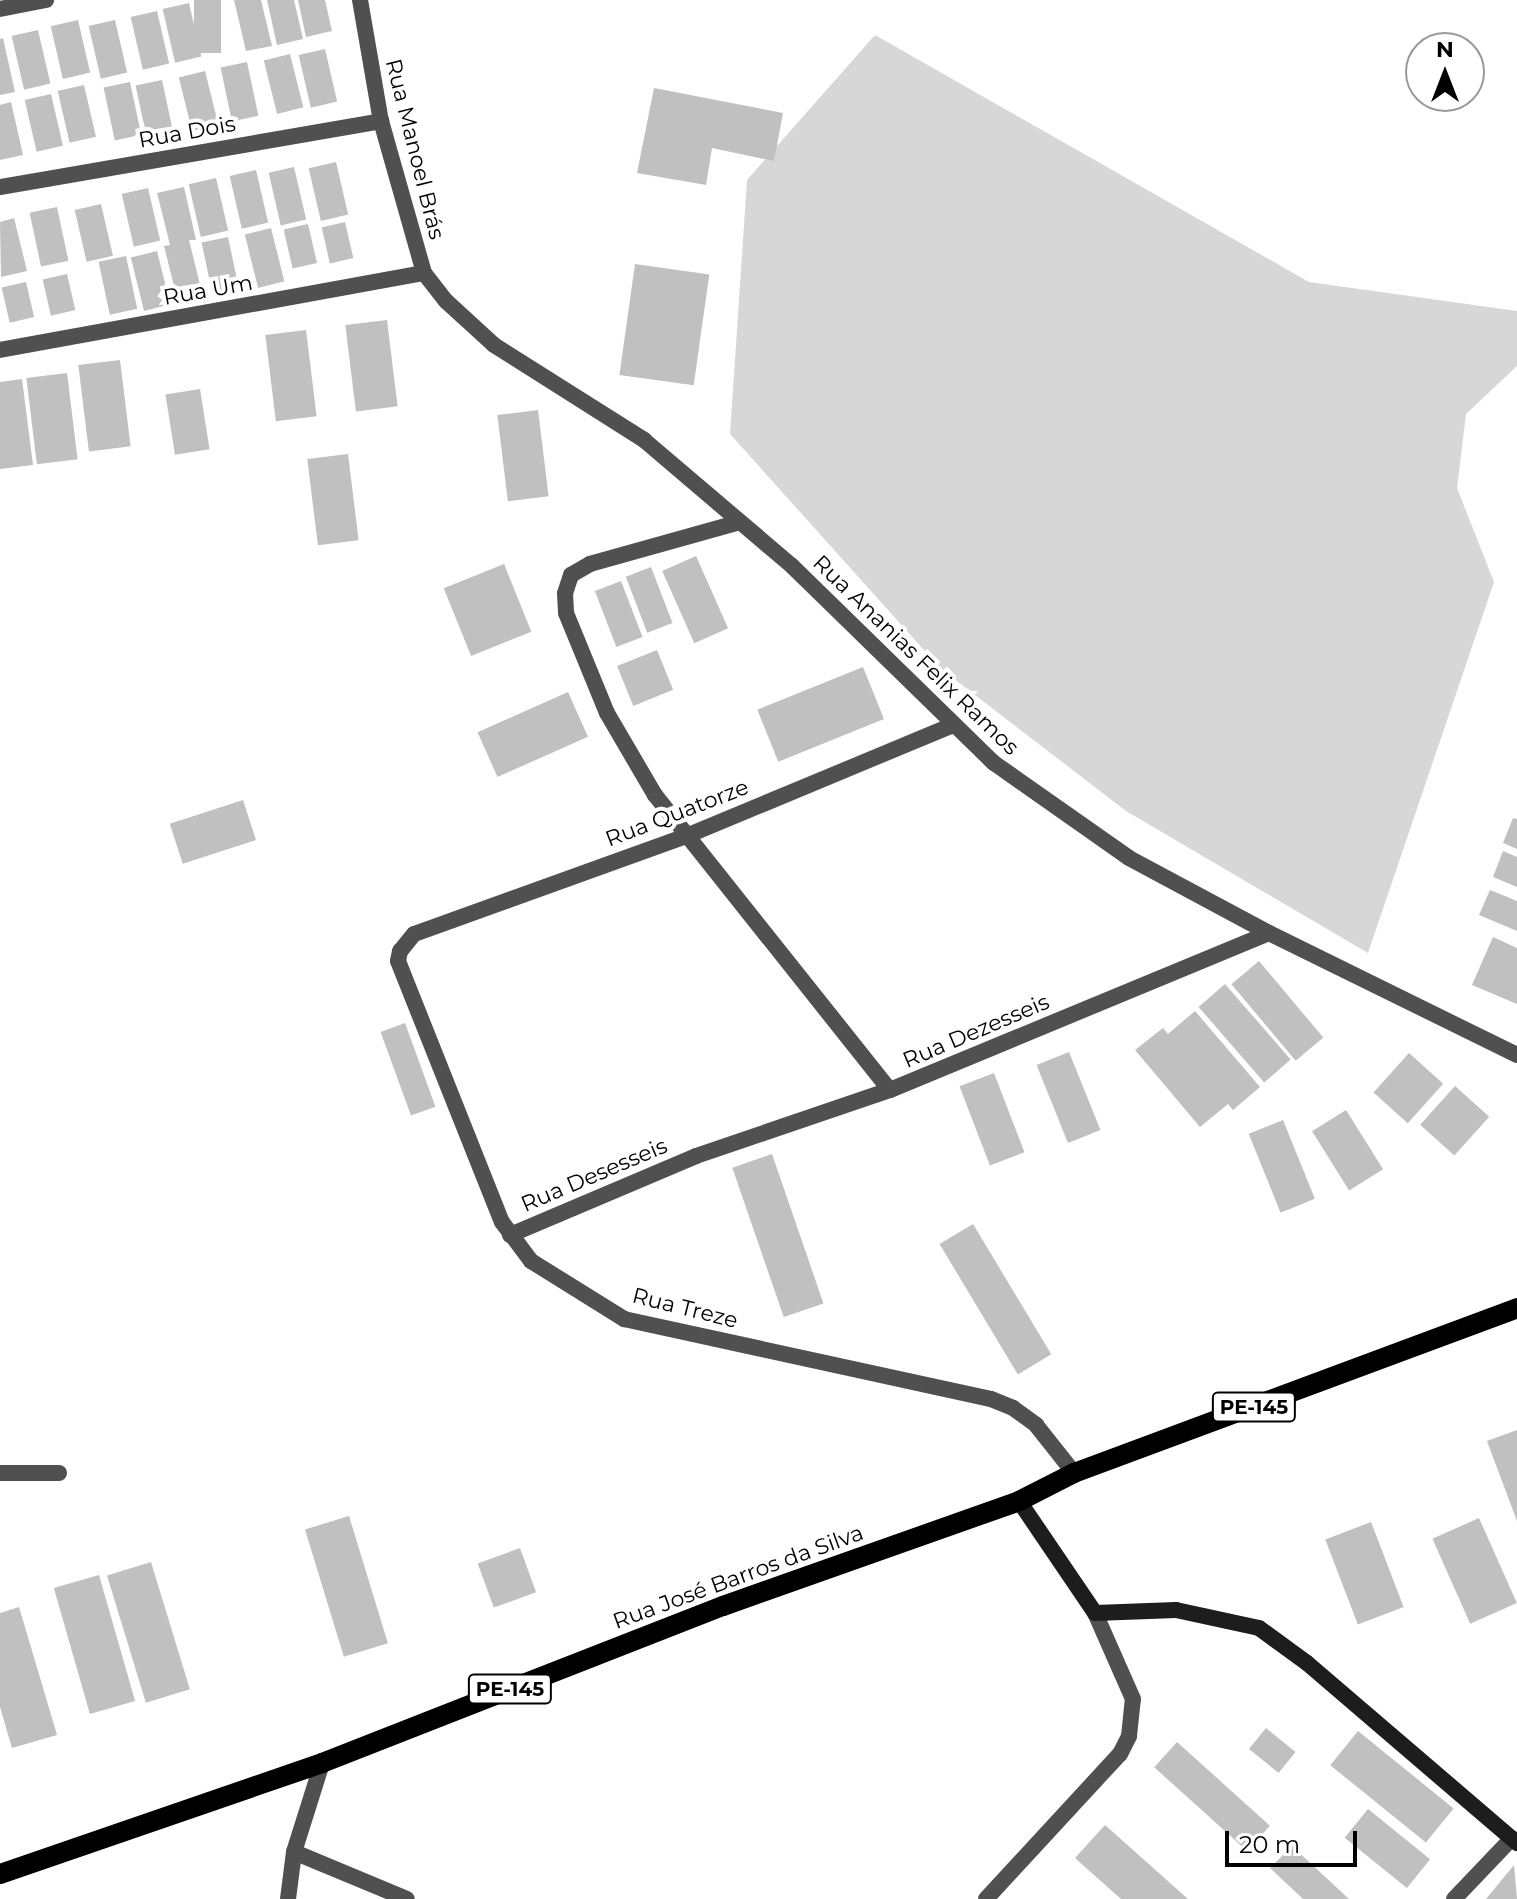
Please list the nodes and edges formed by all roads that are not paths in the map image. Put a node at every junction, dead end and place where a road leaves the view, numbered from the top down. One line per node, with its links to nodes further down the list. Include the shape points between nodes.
1 (46, 0): 3 (street)
2 (360, 0): 4 (street, Rua Manoel Brás)
3 (0, 9)
4 (381, 121): 5 (street, Rua Dois); 6 (street, Rua Manoel Brás)
5 (0, 187)
6 (424, 273): 7 (street, Rua Manoel Brás); 8 (street, Rua Um)
7 (446, 301): 9 (street, Rua Ananias Felix Ramos, via 494,345 644,440)
8 (0, 350)
9 (740, 522): 10 (street, Rua Ananias Felix Ramos, via 792,566); 11 (street, via 590,564 571,575 565,593 566,613 607,713 655,795)
10 (953, 725): 11 (street, Rua Quatorze); 12 (street, Rua Ananias Felix Ramos, via 994,763 1129,858)
11 (689, 835): 13 (street, Rua Quatorze); 15 (street)
12 (1269, 933): 14 (street, Rua Ananias Felix Ramos); 15 (street, Rua Dezesseis)
13 (414, 934): 17 (street, Rua Treze, via 400,951 400,969)
14 (1517, 1055)
15 (890, 1090): 16 (street, Rua Dezesseis)
16 (696, 1156): 17 (street, Rua Desesseis)
17 (510, 1235): 23 (street, Rua Treze, via 531,1261 624,1319 1013,1408 1036,1425)
18 (1517, 1308): 20 (main road, Rua José Barros da Silva / PE-145)
19 (1517, 1315): 20 (main road, Rua José Barros da Silva / PE-145)
20 (1491, 1320): 23 (main road, Rua José Barros da Silva / PE-145)
21 (0, 1473): 22 (street)
22 (59, 1473)
23 (1074, 1473): 24 (main road, Rua José Barros da Silva / PE-145)
24 (1019, 1501): 25 (street); 26 (main road, Rua José Barros da Silva / PE-145, via 723,1606)
25 (1095, 1613): 27 (street, via 1176,1610 1259,1628); 32 (street, via 1133,1699 1129,1736 1120,1754)
26 (322, 1763): 28 (street); 29 (main road, Rua José Barros da Silva / PE-145)
27 (1514, 1841): 33 (street)
28 (294, 1852): 30 (street); 31 (street)
29 (0, 1874)
30 (288, 1899)
31 (407, 1899)
32 (986, 1899)
33 (1454, 1899)

